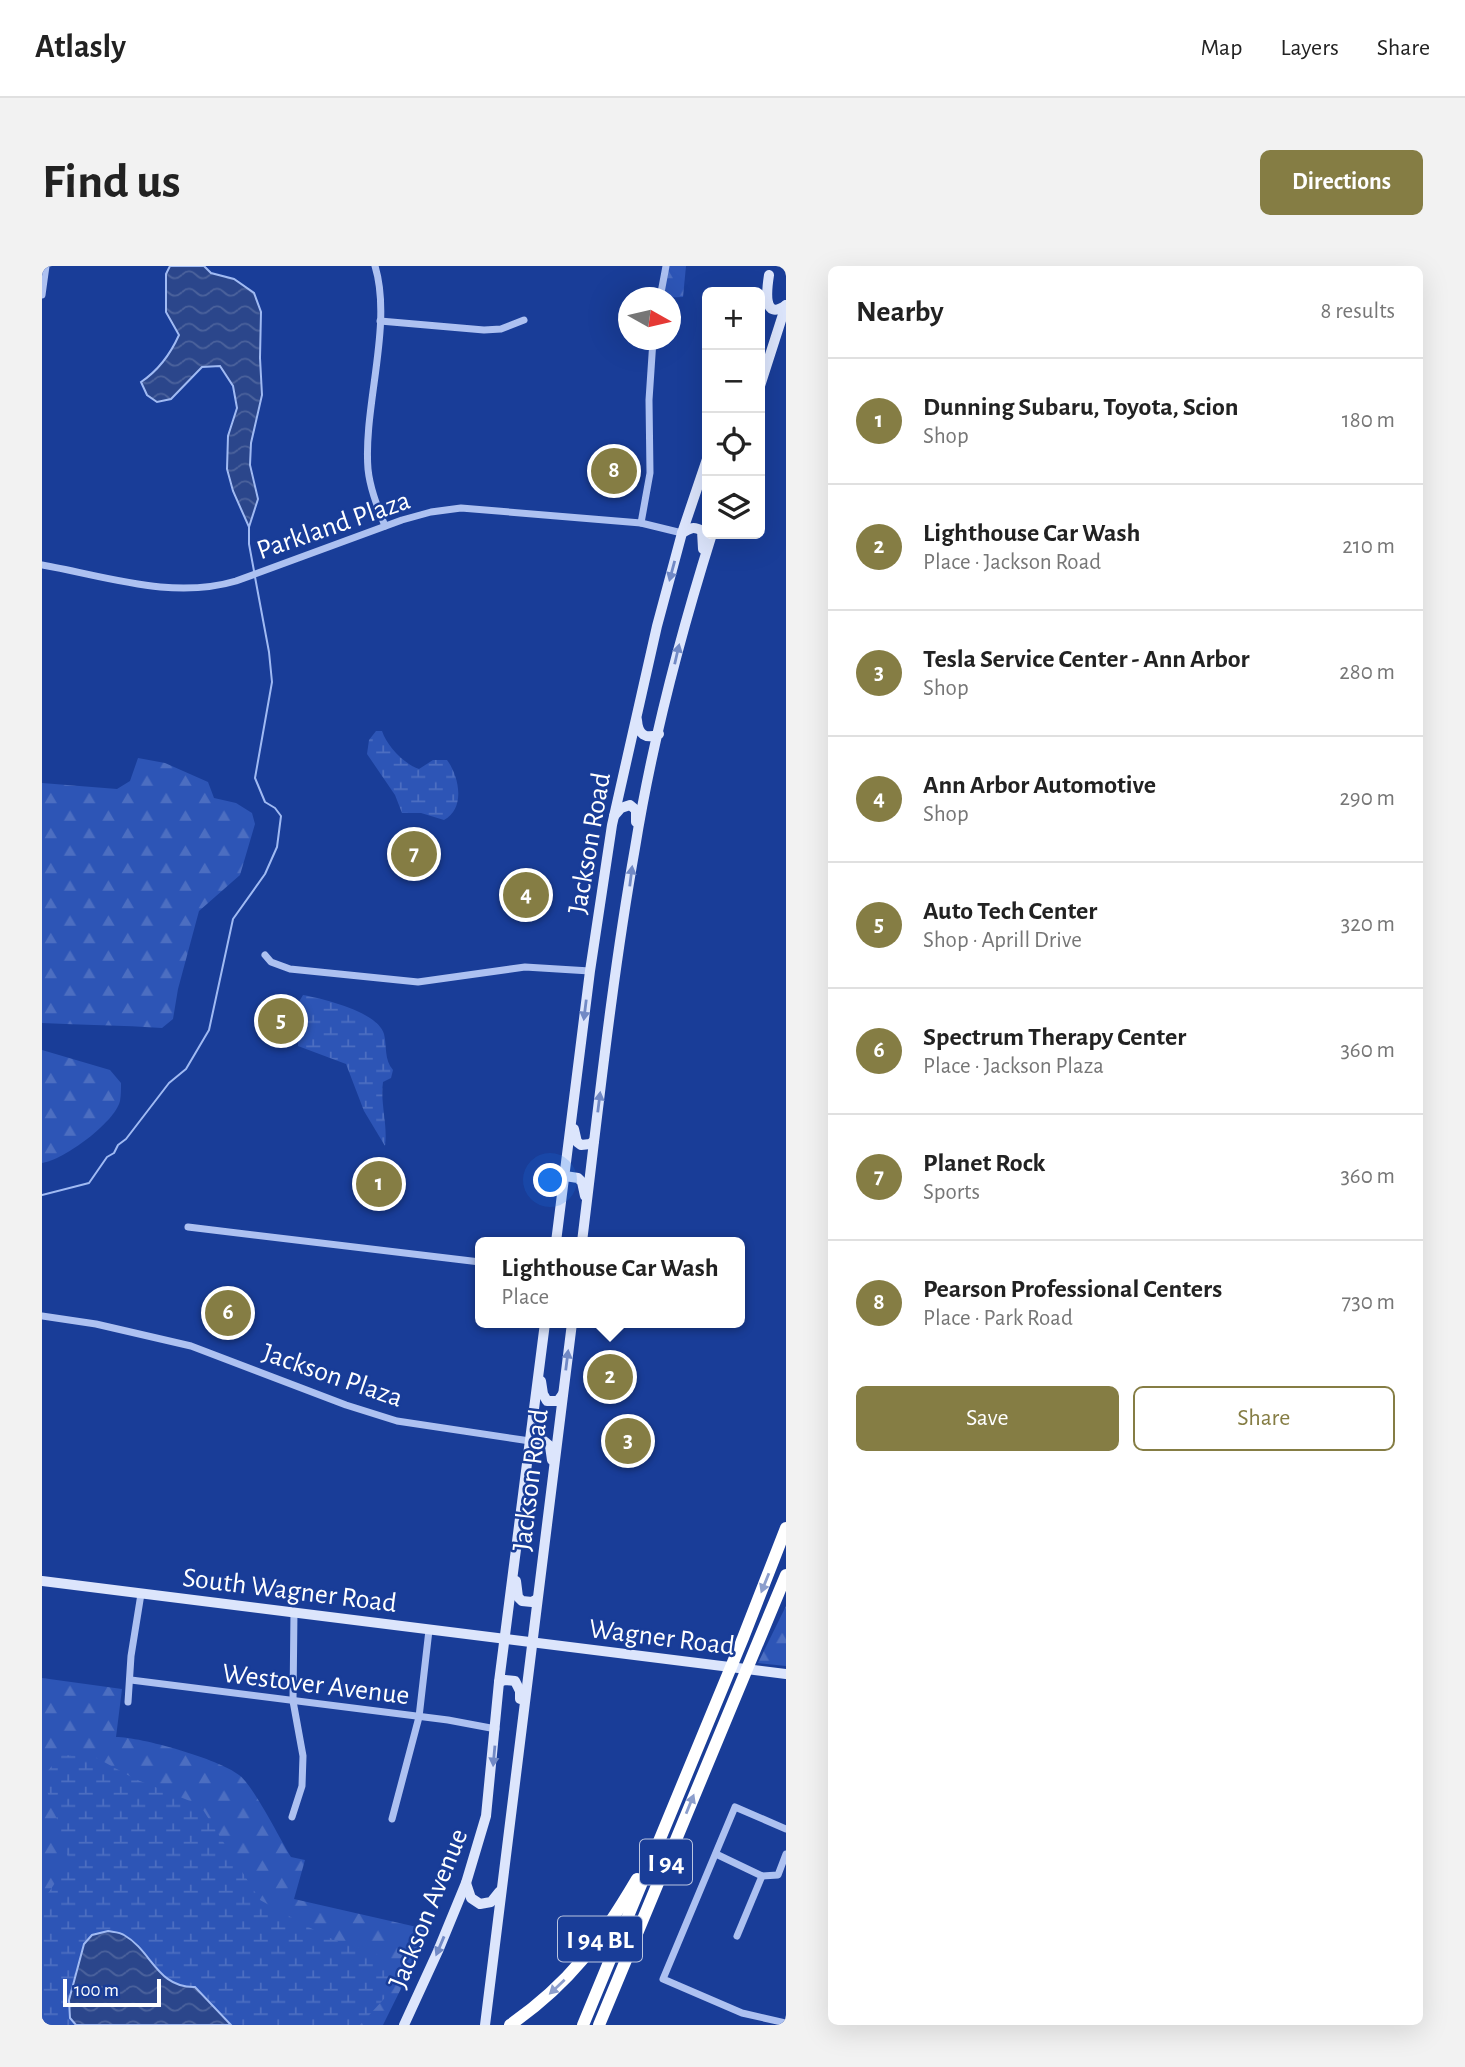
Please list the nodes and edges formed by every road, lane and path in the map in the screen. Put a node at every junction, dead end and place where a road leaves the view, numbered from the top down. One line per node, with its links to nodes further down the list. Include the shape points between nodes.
1 (46, 266): 6 (street)
2 (375, 266): 9 (street)
3 (666, 266): 5 (street)
4 (770, 271): 7 (main road, via 767,304 774,309)
5 (662, 287)
6 (42, 295)
7 (786, 305): 11 (main road)
8 (524, 320): 9 (street, via 484,330)
9 (380, 321): 14 (street, via 368,449 371,485)
10 (652, 350): 13 (street, via 650,473)
11 (765, 370)
12 (702, 475): 15 (main road, Jackson Road)
13 (641, 523): 14 (street, Parkland Plaza, via 470,508 431,512); 15 (street, Parkland Plaza)
14 (385, 526): 17 (street, Parkland Plaza, via 209,587 171,589)
15 (682, 533): 18 (main road, via 696,527 702,531); 19 (main road, Jackson Road, one-way to 19)
16 (710, 539): 18 (main road, Jackson Road)
17 (42, 565)
18 (702, 565): 20 (main road, Jackson Road, one-way to 18)
19 (636, 713): 20 (main road, via 641,734); 21 (main road, Jackson Road)
20 (659, 734): 22 (main road, Jackson Road)
21 (614, 816): 22 (main road, via 626,805 636,810); 24 (main road, Jackson Road)
22 (634, 849): 26 (main road, Jackson Road, one-way to 22)
23 (265, 955): 24 (street, via 289,969 418,982 524,967)
24 (590, 971): 25 (main road, Jackson Road, one-way to 25)
25 (573, 1112): 26 (main road, via 577,1142 586,1146); 27 (main road, Jackson Road)
26 (594, 1141): 28 (main road, Jackson Road)
27 (565, 1177): 28 (main road, via 582,1182); 30 (main road, Jackson Road)
28 (586, 1209): 31 (main road, Jackson Road)
29 (188, 1227): 32 (street)
30 (557, 1237)
31 (583, 1237)
32 (475, 1261)
33 (42, 1316): 38 (street, Jackson Plaza, via 191,1346 397,1421)
34 (544, 1328): 36 (main road, Jackson Road)
35 (571, 1328): 37 (main road, Jackson Road, one-way to 35)
36 (540, 1364): 37 (main road, via 544,1399 558,1401); 38 (main road, Jackson Road)
37 (563, 1394): 39 (main road, Jackson Road)
38 (530, 1441): 39 (main road, via 539,1439 550,1446); 41 (main road, Jackson Road)
39 (553, 1476): 45 (main road, Jackson Road)
40 (786, 1528): 61 (highway, I 94, one-way to 61)
41 (515, 1558): 45 (main road, via 518,1597 526,1602); 48 (main road, Jackson Road)
42 (786, 1575): 73 (highway, I 94, one-way to 42)
43 (42, 1581): 44 (main road, South Wagner Road)
44 (141, 1594): 46 (main road, South Wagner Road); 51 (street)
45 (537, 1599): 49 (main road, Jackson Road)
46 (294, 1612): 47 (main road, South Wagner Road); 53 (street)
47 (429, 1630): 48 (main road, South Wagner Road); 56 (street)
48 (505, 1639): 49 (main road, South Wagner Road); 52 (main road, Jackson Avenue)
49 (531, 1642): 50 (main road, Wagner Road); 55 (main road, Jackson Avenue)
50 (786, 1674)
51 (131, 1679): 53 (street, Westover Avenue); 54 (street)
52 (499, 1682): 55 (main road, via 510,1679 518,1685); 57 (main road, Jackson Avenue)
53 (293, 1701): 56 (street, Westover Avenue); 58 (street, via 303,1756 302,1786)
54 (128, 1702)
55 (521, 1716): 66 (main road, Jackson Avenue)
56 (419, 1717): 57 (street, Westover Avenue); 59 (street)
57 (496, 1729): 65 (main road, Jackson Avenue, one-way to 65, via 486,1816)
58 (292, 1817)
59 (392, 1819)
60 (786, 1829): 62 (street, via 735,1807)
61 (664, 1830): 71 (highway, I 94 BL, one-way to 71, via 592,1950 562,1983); 72 (highway, I 94)
62 (716, 1854): 64 (street); 68 (street, via 663,1979 742,2013)
63 (786, 1854): 64 (street, via 778,1875)
64 (762, 1876): 67 (street)
65 (466, 1883): 66 (main road, via 471,1898 480,1904 491,1902); 70 (main road, Jackson Avenue, one-way to 70)
66 (500, 1891): 69 (main road, Jackson Avenue)
67 (737, 1936)
68 (786, 2023)
69 (485, 2024)
70 (404, 2025)
71 (510, 2025)
72 (583, 2025)
73 (599, 2025)

